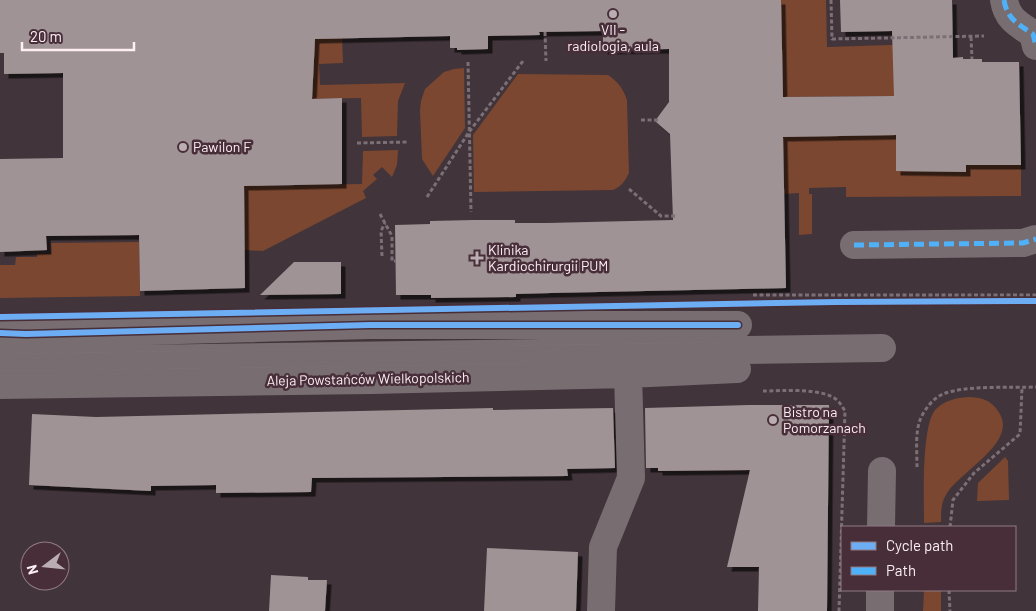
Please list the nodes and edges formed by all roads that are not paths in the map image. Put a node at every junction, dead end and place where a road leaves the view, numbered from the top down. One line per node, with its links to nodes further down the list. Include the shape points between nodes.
1 (1004, 0): 2 (street, via 1006,11 1015,22 1034,34)
2 (1036, 46)
3 (1036, 239): 4 (street, via 1023,243)
4 (854, 245)
5 (738, 325): 6 (street, via 370,326)
6 (0, 333)
7 (882, 348): 8 (street)
8 (0, 361)
9 (737, 369): 10 (street, Aleja Powstańców Wielkopolskich)
10 (628, 374): 11 (street, Aleja Powstańców Wielkopolskich); 15 (street, via 631,478 603,546)
11 (0, 385)
12 (882, 471): 13 (street)
13 (882, 526)
14 (880, 591): 16 (street)
15 (600, 611)
16 (880, 611)

